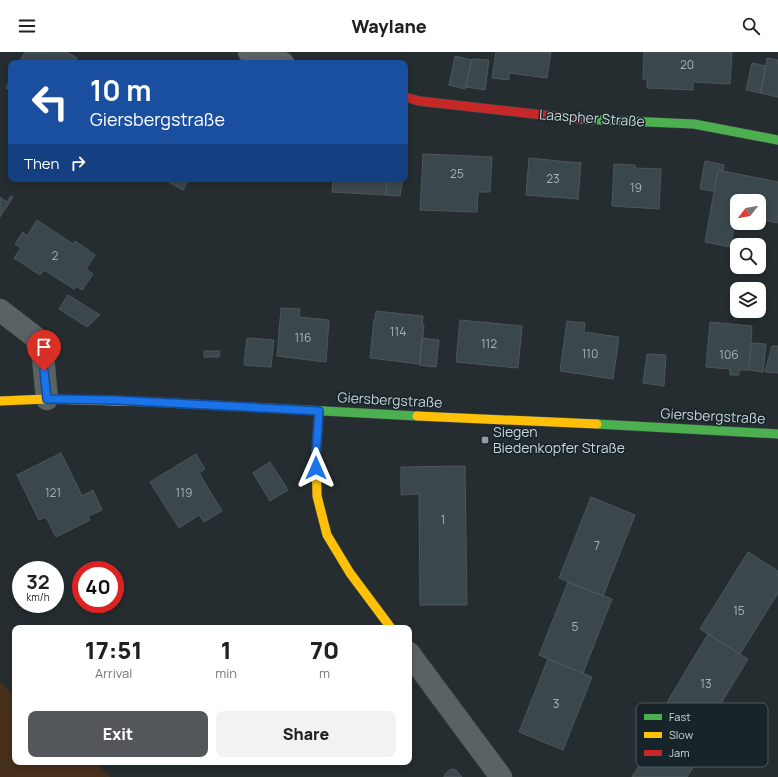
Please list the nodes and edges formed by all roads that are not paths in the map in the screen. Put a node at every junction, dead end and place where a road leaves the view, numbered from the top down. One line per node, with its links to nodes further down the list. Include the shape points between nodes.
1 (249, 52): 2 (street)
2 (274, 60)
3 (408, 98): 4 (street, Laaspher Straße, via 587,120 694,124)
4 (778, 140)
5 (0, 310): 6 (street, via 35,337 43,357)
6 (47, 399): 7 (street, Giersbergstraße); 8 (street, Giersbergstraße)
7 (0, 401)
8 (319, 411): 9 (street, Giersbergstraße); 10 (street, via 317,496 327,535 350,573)
9 (778, 434)
10 (388, 625)
11 (412, 657): 12 (street)
12 (501, 777)

